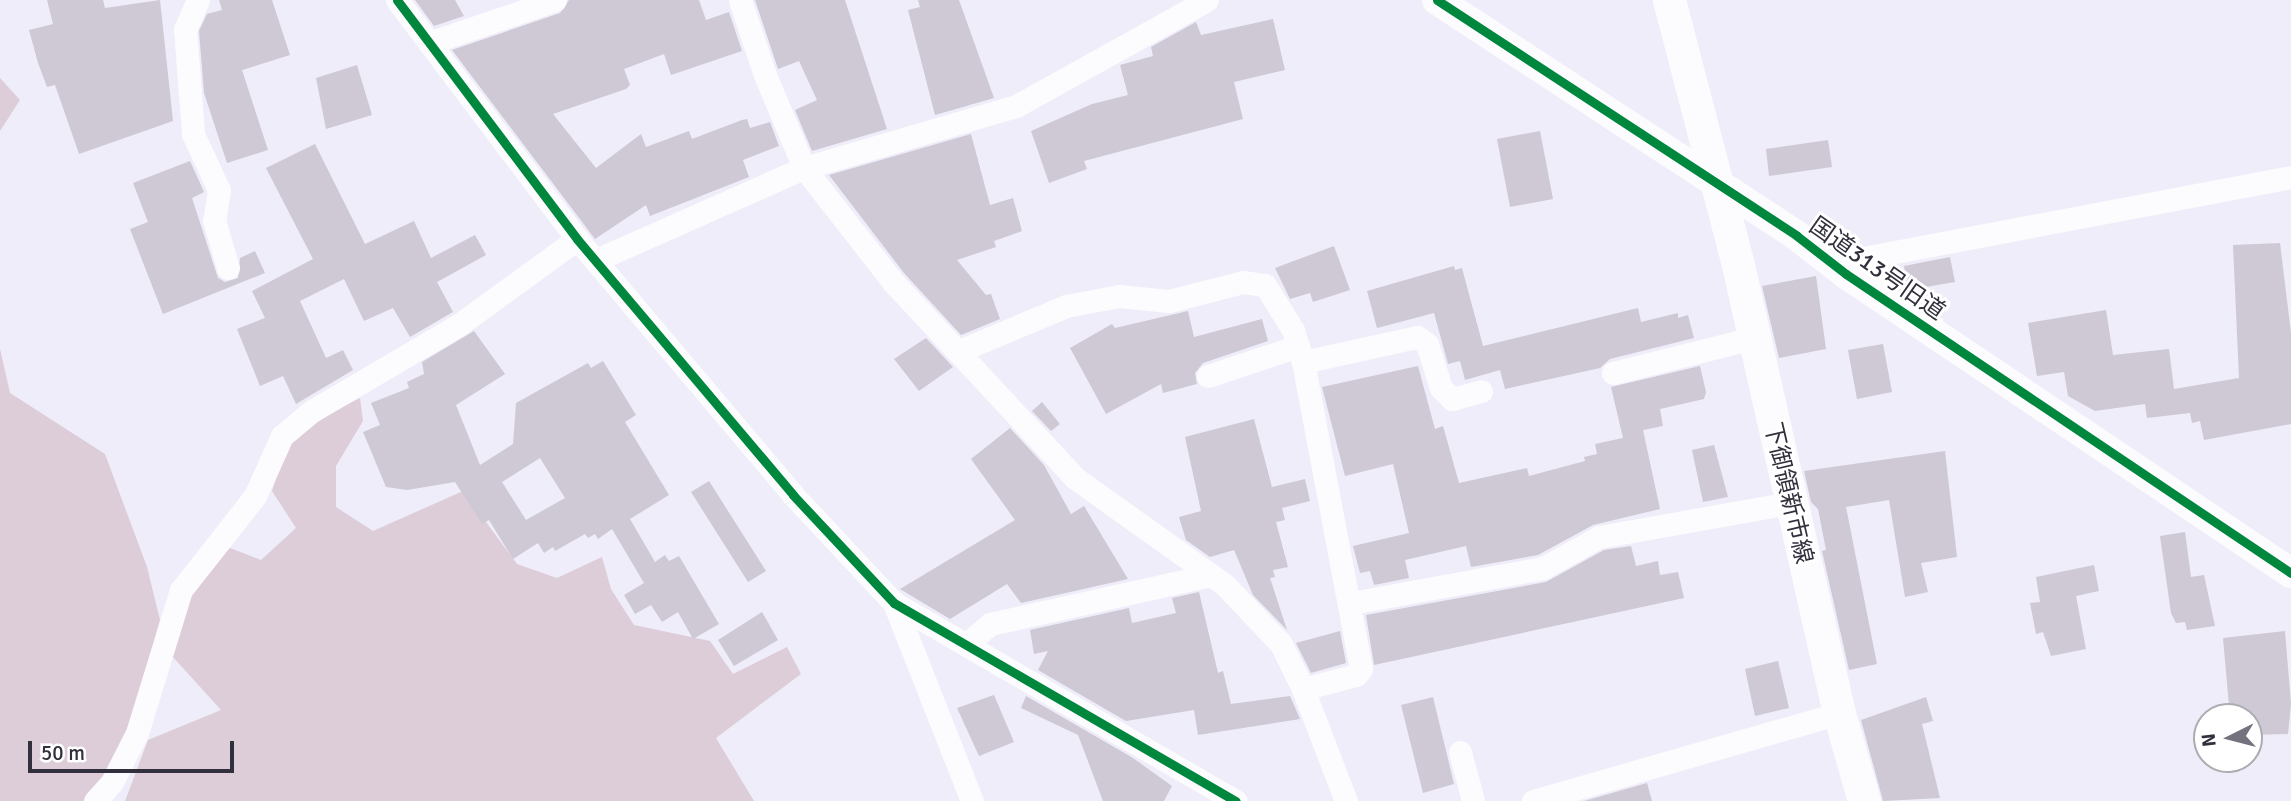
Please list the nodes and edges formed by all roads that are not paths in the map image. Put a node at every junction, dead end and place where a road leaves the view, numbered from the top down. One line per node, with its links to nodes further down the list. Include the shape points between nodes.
1 (198, 0): 14 (street, via 185,29 193,134 219,190 214,220)
2 (397, 0): 8 (street)
3 (555, 0): 8 (street)
4 (740, 0): 9 (street)
5 (1207, 0): 9 (street, via 1016,106)
6 (1437, 0): 11 (street, 国道313号旧道)
7 (1669, 0): 11 (main road, 下御領新市線)
8 (429, 43): 12 (street)
9 (804, 169): 13 (street); 17 (street, via 893,282)
10 (2291, 177): 15 (street, via 1863,258)
11 (1718, 183): 15 (street, 国道313号旧道); 16 (main road, 下御領新市線)
12 (578, 239): 13 (street); 31 (street, via 460,324 312,411 282,436 256,496 181,590 137,733 112,782)
13 (596, 260): 25 (street, via 793,495)
14 (228, 268)
15 (1846, 274): 23 (street, 国道313号旧道)
16 (1753, 338): 19 (street); 22 (main road, 下御領新市線)
17 (959, 351): 18 (street, via 1066,306 1119,296 1169,301 1254,281 1265,285); 24 (street, via 1076,478)
18 (1301, 354): 20 (street); 21 (street, via 1417,337 1427,344 1441,388 1452,399); 26 (street)
19 (1613, 373)
20 (1208, 376)
21 (1481, 391)
22 (1790, 503): 26 (street, via 1599,537 1544,568); 29 (main road, 下御領新市線)
23 (2291, 573)
24 (1211, 575): 27 (street, via 990,624); 28 (street, via 1280,644)
25 (894, 603): 27 (street); 32 (street)
26 (1351, 603): 28 (street, via 1361,669 1356,675)
27 (968, 643): 33 (street)
28 (1303, 689): 34 (street)
29 (1839, 713): 36 (street); 37 (main road, 下御領新市線)
30 (1460, 751): 35 (street)
31 (95, 801)
32 (972, 801)
33 (1236, 801)
34 (1346, 801)
35 (1473, 801)
36 (1533, 801)
37 (1864, 801)

